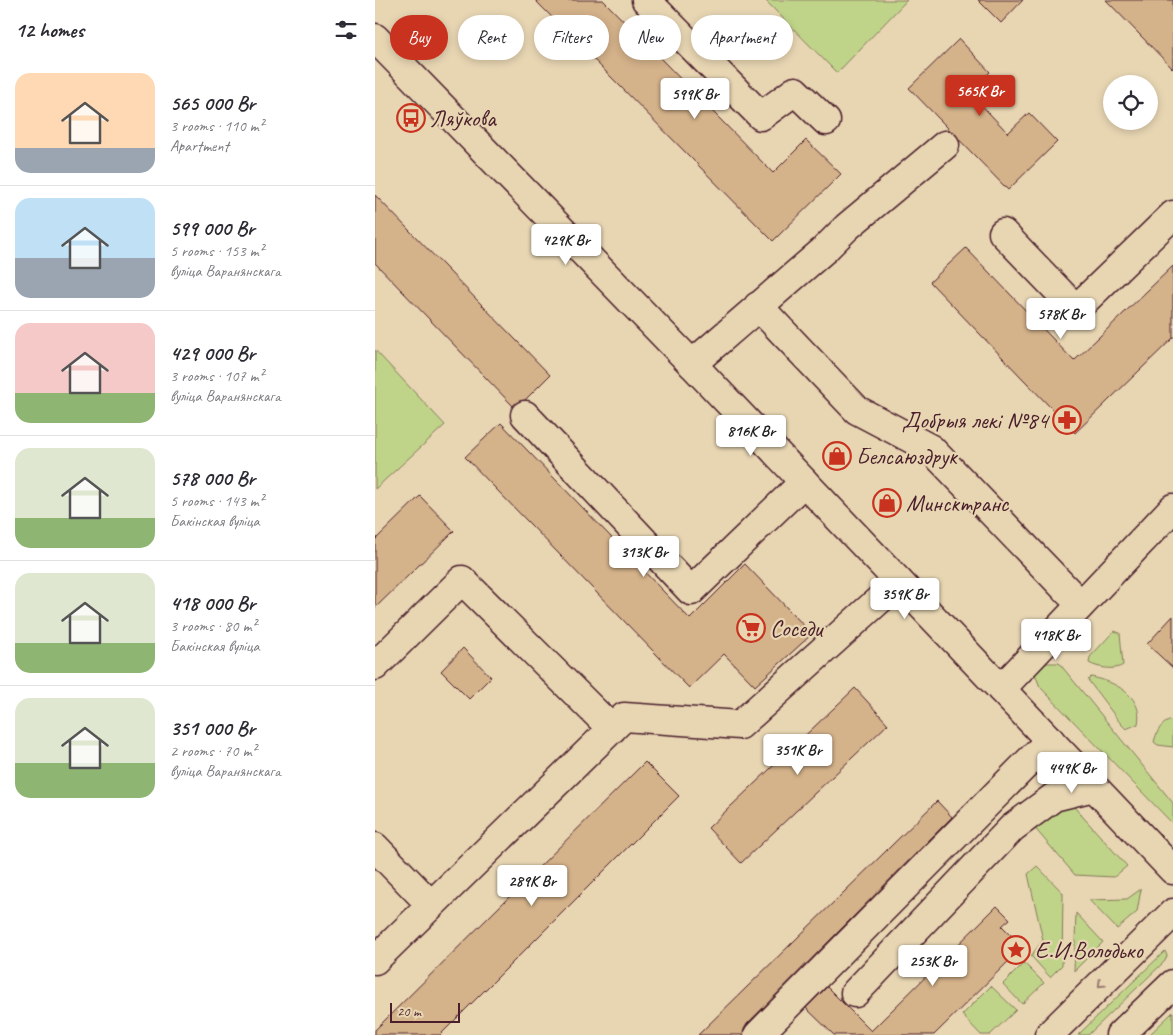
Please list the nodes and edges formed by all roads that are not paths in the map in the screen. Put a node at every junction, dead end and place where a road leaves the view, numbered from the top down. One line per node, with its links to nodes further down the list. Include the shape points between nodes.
1 (646, 0): 3 (main road, via 761,116 795,90)
2 (375, 39): 8 (main road)
3 (826, 121)
4 (945, 145): 7 (main road)
5 (1173, 215): 6 (main road, via 1076,309)
6 (1003, 233)
7 (759, 306): 8 (main road); 13 (main road, via 857,410 931,450)
8 (691, 364): 10 (main road)
9 (525, 414): 10 (main road, via 691,591)
10 (804, 482): 12 (main road)
11 (1173, 508): 13 (main road)
12 (899, 582): 15 (main road); 16 (main road, via 740,725 625,717)
13 (1081, 605): 15 (main road)
14 (375, 666): 16 (main road, via 462,580)
15 (1001, 689): 17 (main road)
16 (612, 729): 21 (main road)
17 (1050, 740): 18 (main road); 26 (main road)
18 (1094, 786): 20 (main road); 25 (main road, via 1054,798 1012,828)
19 (375, 847): 21 (main road)
20 (1173, 870)
21 (431, 905): 23 (main road)
22 (1173, 913): 27 (main road, one-way to 27)
23 (375, 960)
24 (1173, 984): 28 (main road)
25 (855, 992)
26 (758, 1035)
27 (1049, 1035)
28 (1120, 1035)

